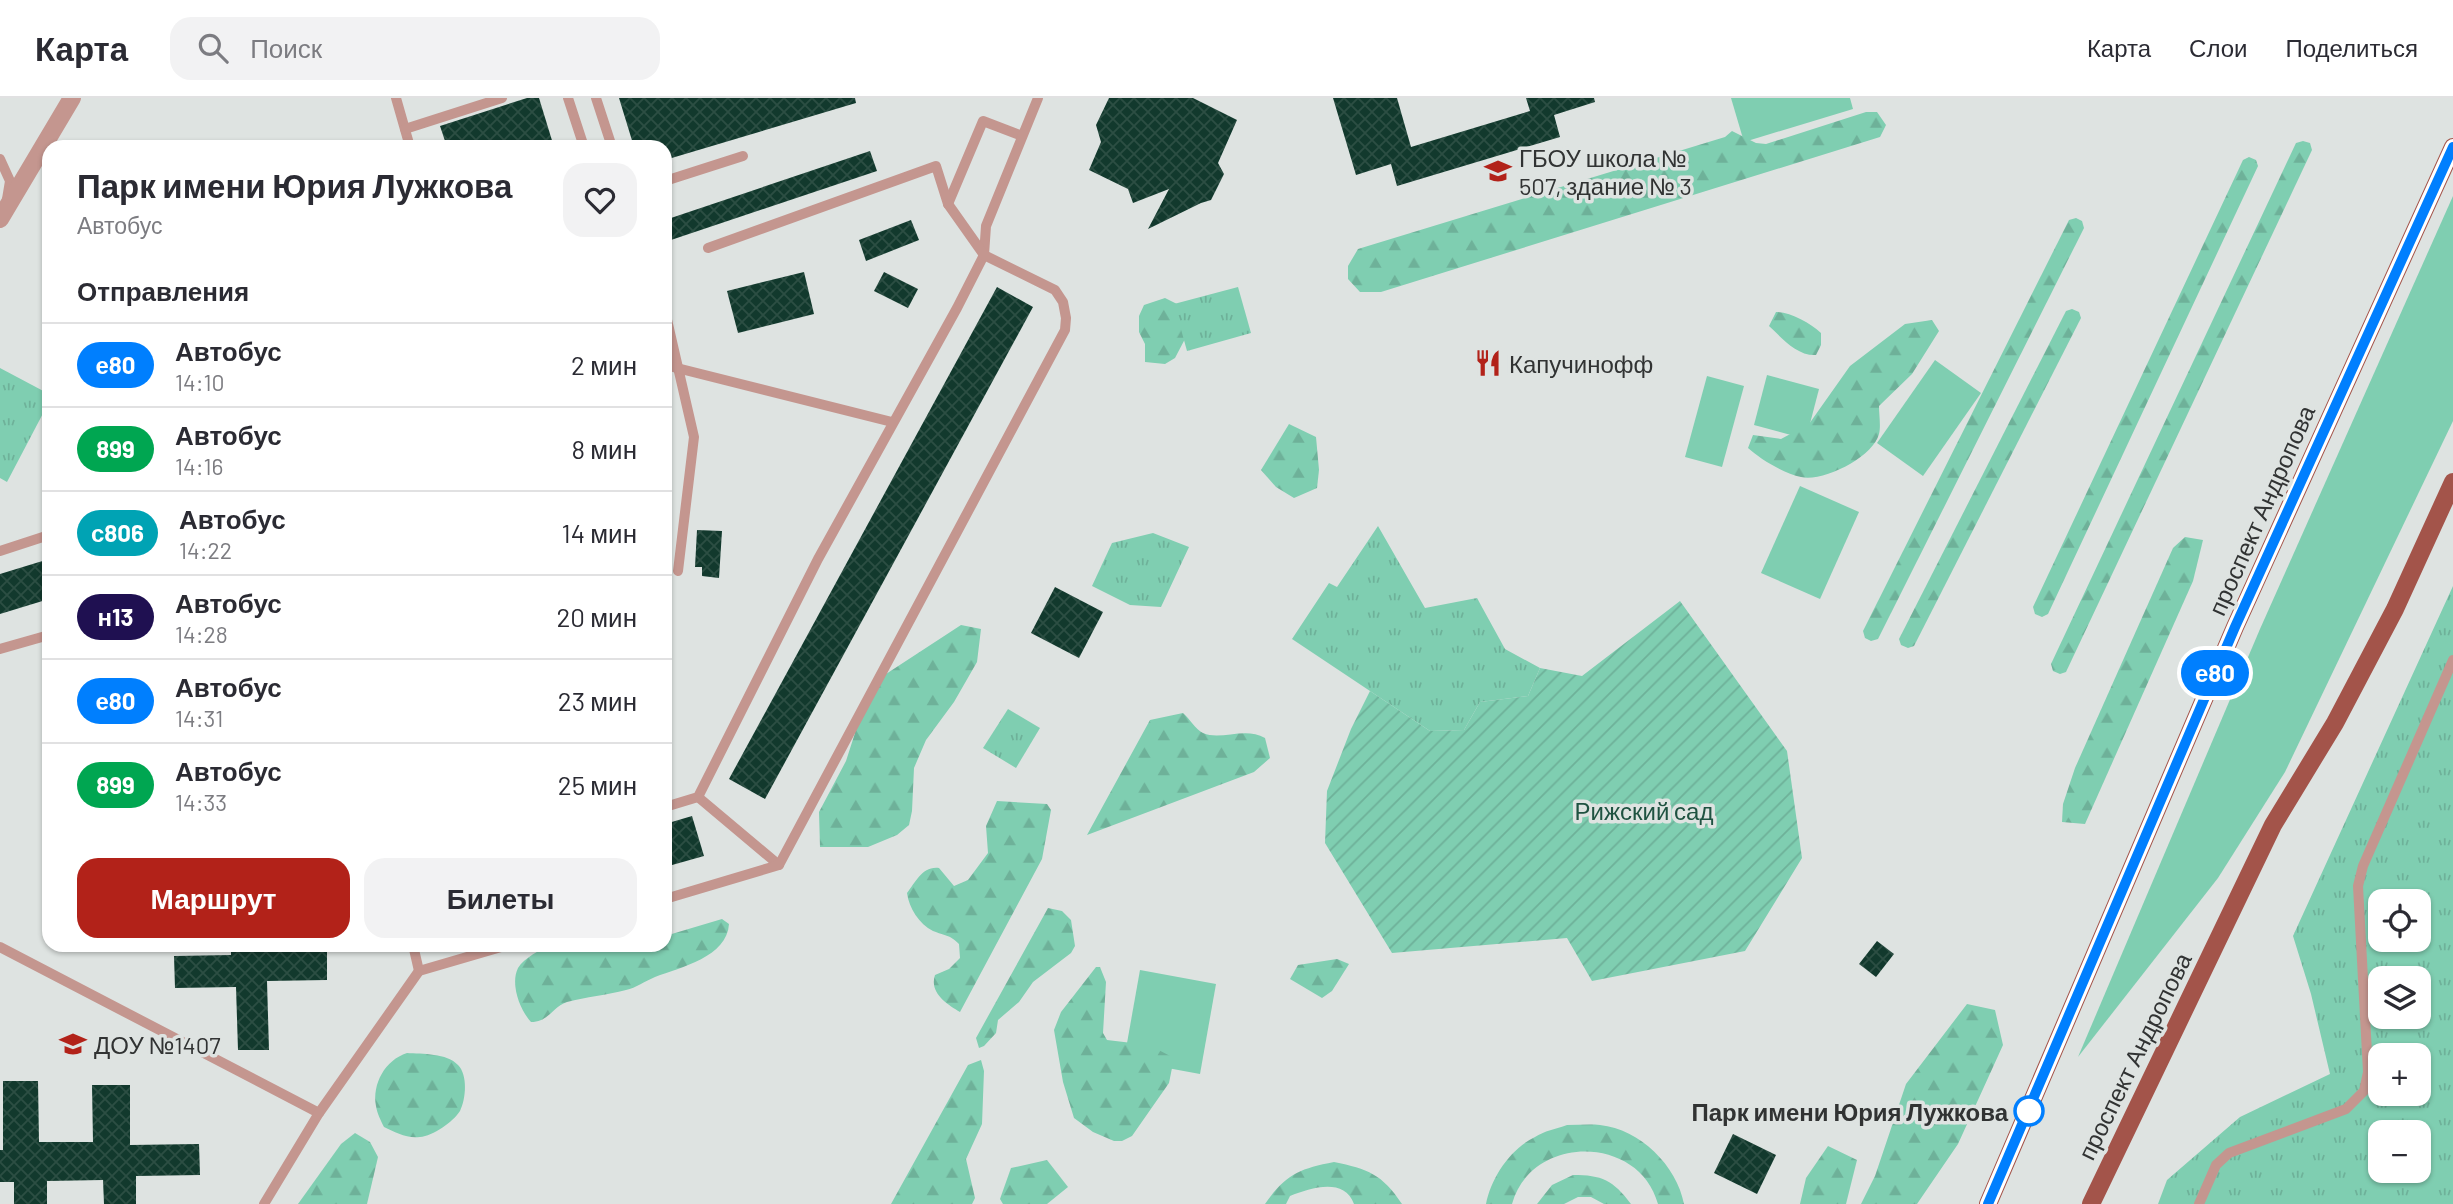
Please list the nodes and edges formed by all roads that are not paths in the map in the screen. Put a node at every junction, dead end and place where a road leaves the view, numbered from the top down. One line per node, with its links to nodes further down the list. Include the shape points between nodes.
1 (72, 98): 9 (street)
2 (396, 98): 7 (lane)
3 (502, 98): 7 (lane)
4 (568, 98): 11 (lane)
5 (596, 98): 12 (lane)
6 (1038, 98): 8 (lane)
7 (405, 129): 10 (lane)
8 (1022, 136): 18 (lane, via 983,121); 21 (lane, via 986,226)
9 (47, 140)
10 (407, 140)
11 (582, 140)
12 (610, 140)
13 (2453, 147): 43 (main road, проспект Андропова, via 2235,627)
14 (42, 148): 19 (street)
15 (743, 156): 17 (lane)
16 (0, 159): 19 (lane, via 10,181)
17 (672, 179)
18 (948, 204): 20 (lane, via 936,166); 21 (lane)
19 (3, 214)
20 (708, 248)
21 (984, 255): 25 (lane); 35 (lane, via 1055,290 1063,302 1065,330)
22 (672, 340): 24 (lane)
23 (672, 366): 24 (lane)
24 (679, 368): 25 (lane); 29 (lane, via 694,438)
25 (892, 422): 33 (lane)
26 (2453, 482): 44 (main road, проспект Андропова, via 2395,609 2335,723 2273,825)
27 (42, 538): 28 (lane)
28 (0, 551)
29 (678, 571)
30 (42, 637): 31 (lane)
31 (0, 649)
32 (2453, 660): 45 (lane, via 2358,886 2368,1072 2364,1091 2346,1109 2229,1153 2216,1165)
33 (698, 797): 34 (lane); 35 (lane)
34 (672, 805)
35 (779, 865): 36 (lane)
36 (672, 897)
37 (0, 947): 41 (lane)
38 (415, 952): 40 (lane)
39 (484, 952): 40 (lane)
40 (419, 971): 41 (lane)
41 (319, 1113): 42 (lane)
42 (264, 1204)
43 (1988, 1204)
44 (2091, 1204)
45 (2199, 1204)

